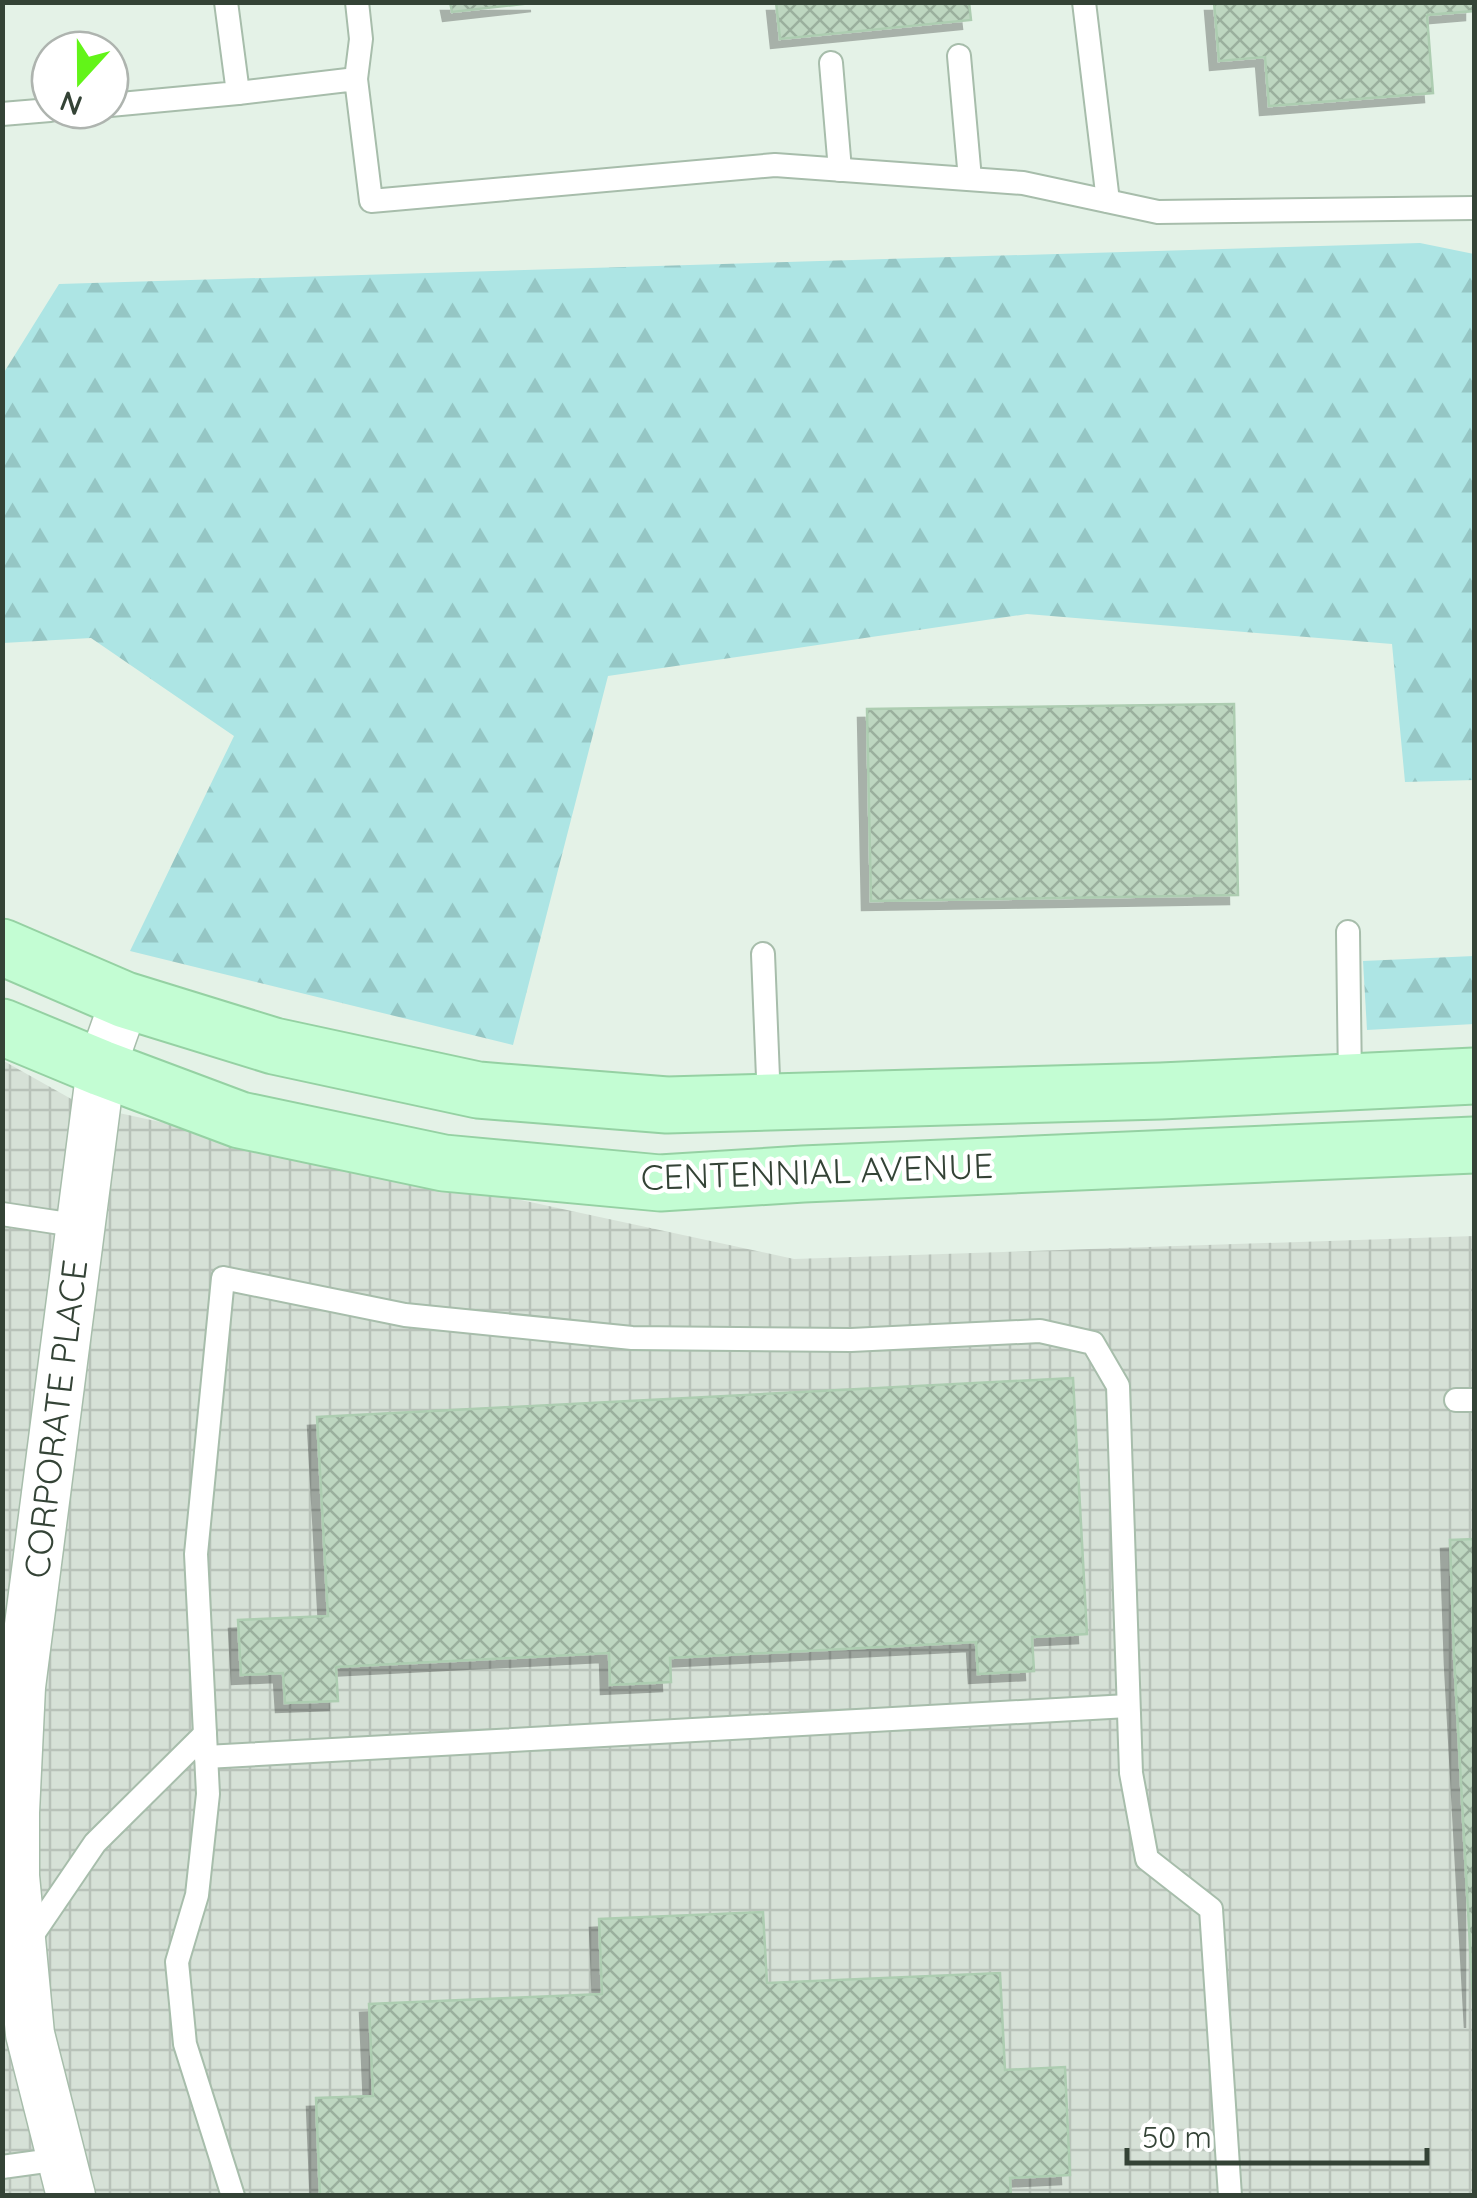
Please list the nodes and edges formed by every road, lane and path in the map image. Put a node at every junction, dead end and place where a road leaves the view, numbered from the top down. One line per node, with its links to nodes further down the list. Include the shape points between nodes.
1 (226, 2): 7 (lane)
2 (357, 2): 6 (lane)
3 (1084, 2): 13 (lane)
4 (958, 56): 12 (lane)
5 (831, 64): 11 (lane)
6 (356, 79): 7 (lane); 11 (lane, via 372,201 775,165)
7 (238, 93): 8 (lane)
8 (130, 102)
9 (30, 112): 10 (lane)
10 (2, 114)
11 (840, 170): 12 (lane)
12 (970, 179): 13 (lane)
13 (1108, 201): 14 (lane, via 1158,212)
14 (1474, 208)
15 (1348, 932): 22 (lane)
16 (2, 947): 18 (main road, CENTENNIAL AVENUE)
17 (763, 954): 23 (lane)
18 (125, 1000): 20 (street, CORPORATE PLACE); 23 (main road, CENTENNIAL AVENUE, via 274,1046 478,1090 667,1105)
19 (2, 1027): 20 (main road, CENTENNIAL AVENUE)
20 (101, 1068): 24 (main road, CENTENNIAL AVENUE, via 240,1120 444,1164 660,1183); 26 (street, CORPORATE PLACE)
21 (1474, 1076): 22 (main road, CENTENNIAL AVENUE)
22 (1350, 1082): 23 (main road, CENTENNIAL AVENUE)
23 (769, 1102)
24 (1474, 1144)
25 (2, 1214): 26 (lane)
26 (81, 1226): 27 (street, CORPORATE PLACE)
27 (12, 1686): 30 (street, CORPORATE PLACE)
28 (1128, 1706): 29 (lane); 29 (lane, via 1118,1386 1092,1343 1040,1331 851,1340 632,1338 406,1315 223,1278 196,1554); 35 (lane, via 1131,1773 1147,1859 1211,1909)
29 (206, 1745): 30 (lane, via 95,1843); 34 (lane, via 208,1794 196,1894 177,1962 185,2044)
30 (22, 1950): 31 (street, CORPORATE PLACE)
31 (16, 2038): 33 (street, CORPORATE PLACE)
32 (2, 2167): 33 (lane)
33 (66, 2177)
34 (233, 2196)
35 (1230, 2196)

